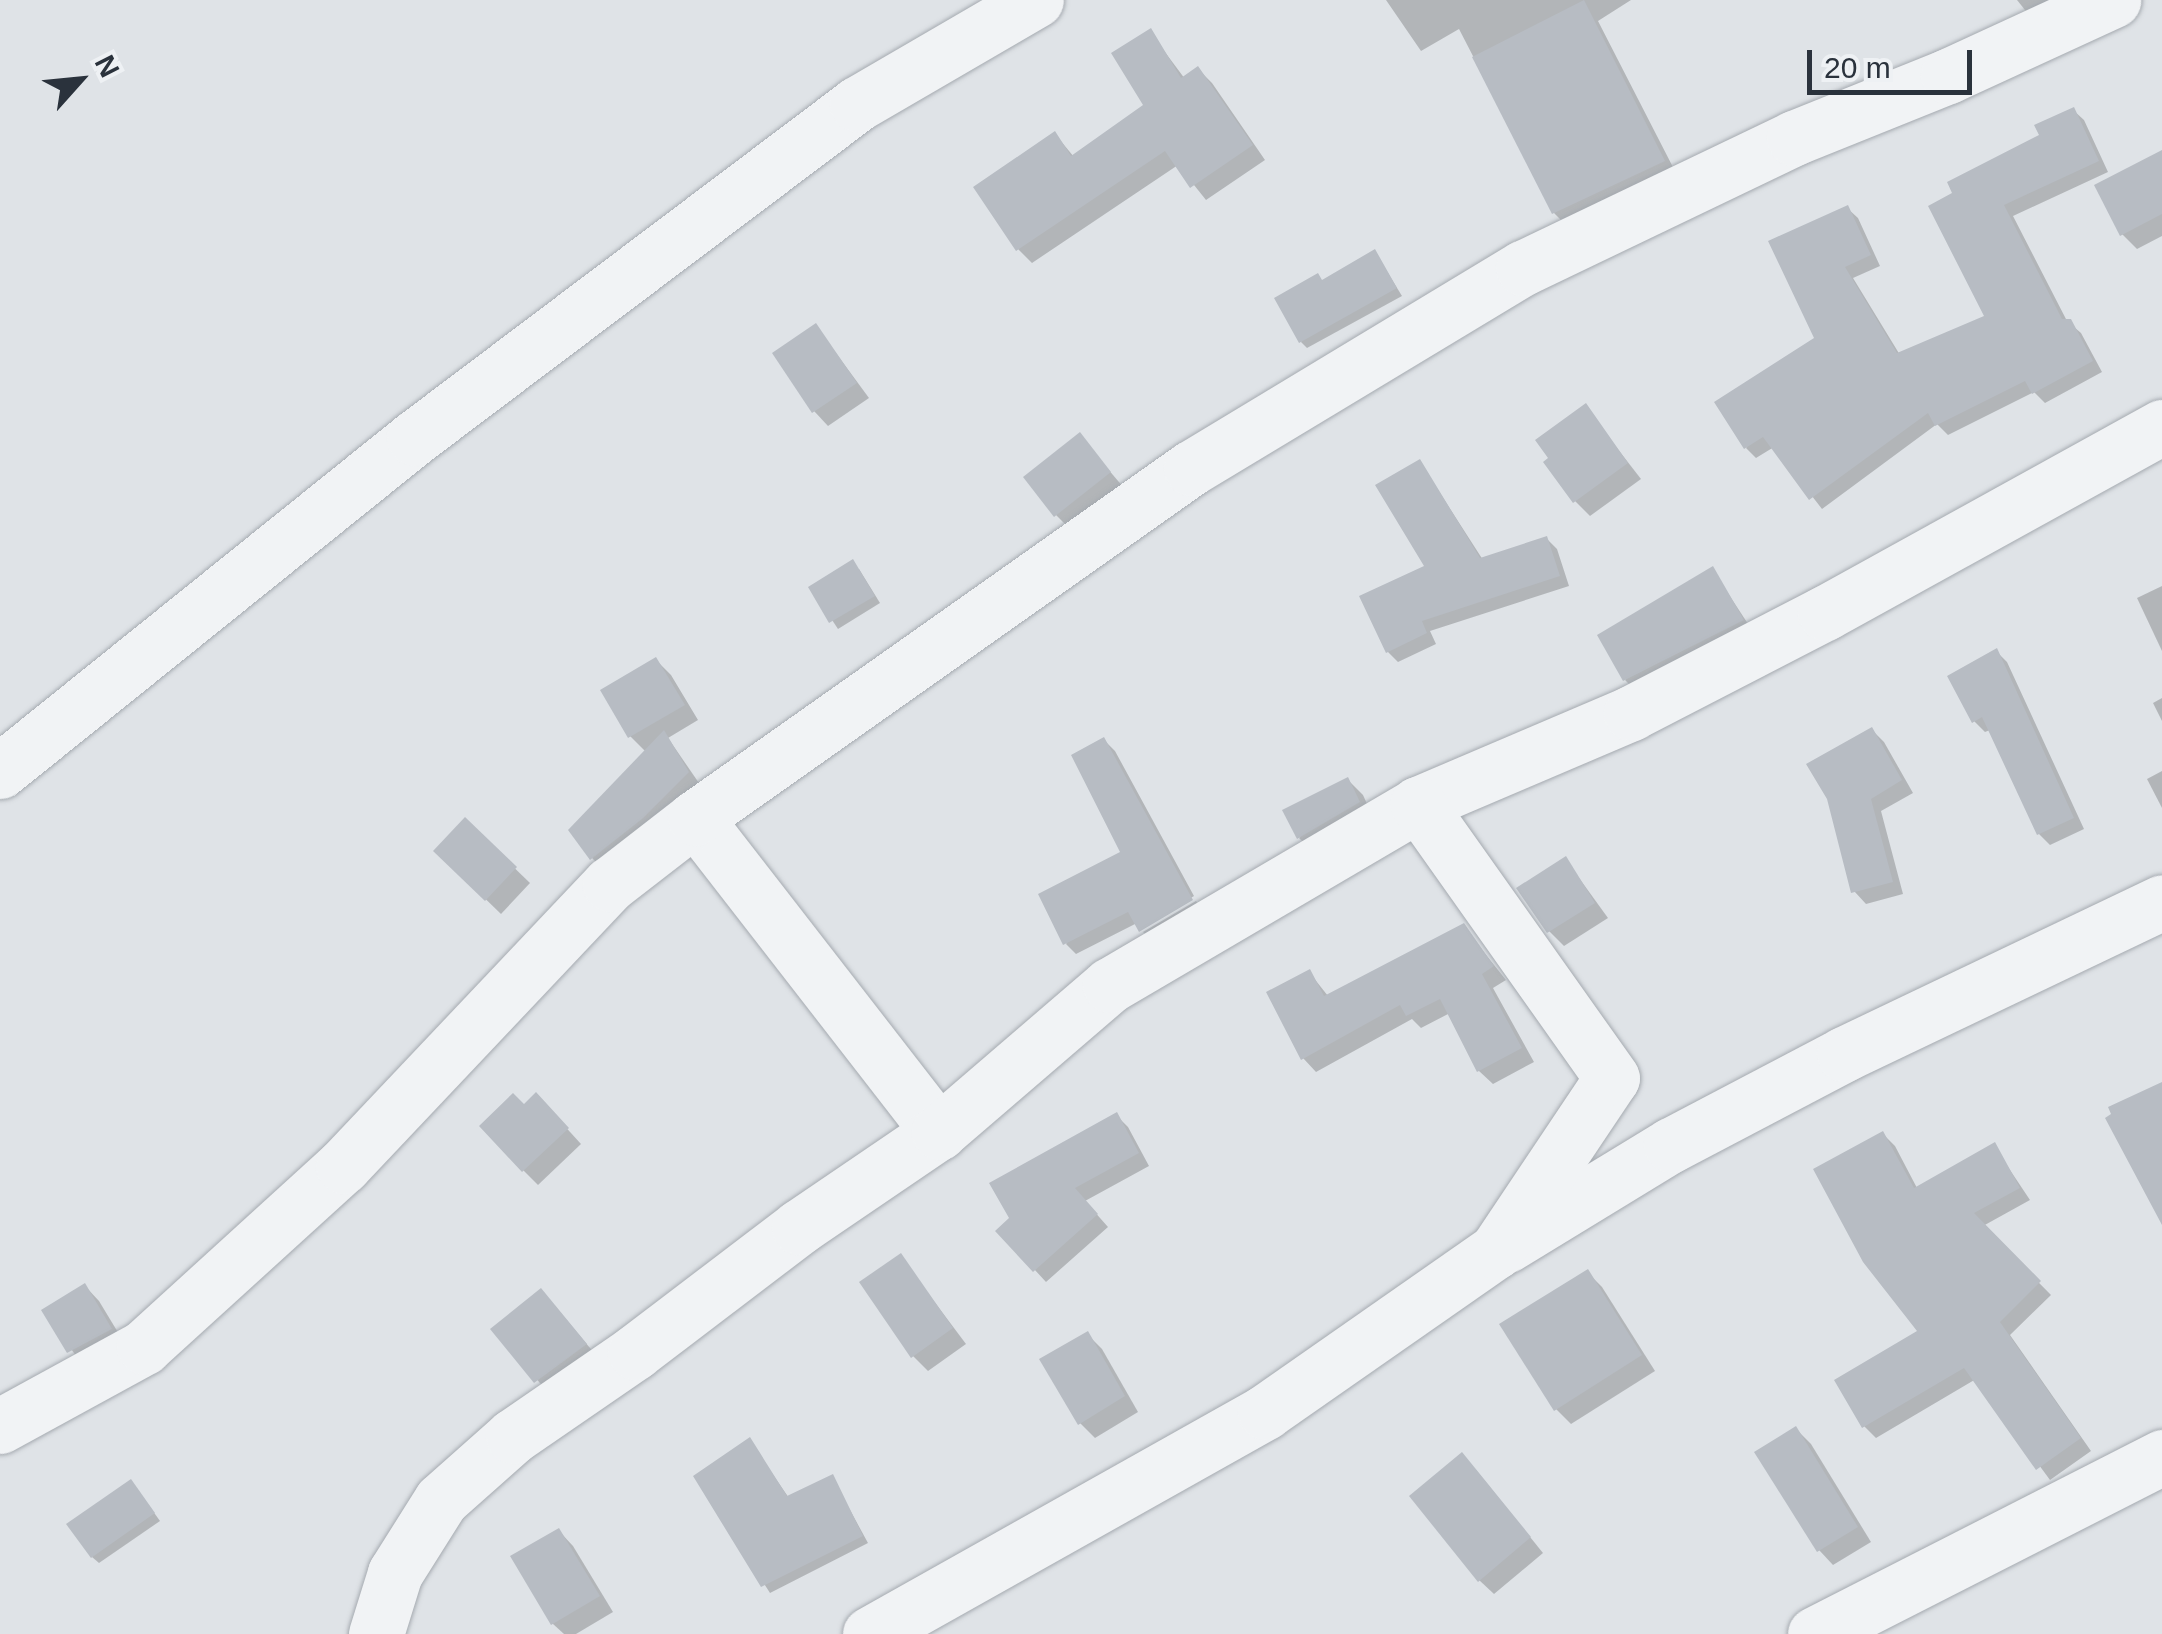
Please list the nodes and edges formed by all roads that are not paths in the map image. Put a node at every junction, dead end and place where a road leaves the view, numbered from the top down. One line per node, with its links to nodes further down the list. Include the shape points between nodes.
1 (1036, 0): 4 (street, via 857,104 414,438)
2 (2113, 0): 6 (street, via 1794,138 1523,268 1191,468)
3 (2162, 427): 5 (street, via 1631,713)
4 (0, 771)
5 (1418, 804): 8 (street, via 1110,986); 9 (street, via 1612,1078)
6 (694, 818): 8 (street); 10 (street, via 610,884 343,1166 144,1347)
7 (2162, 902): 9 (street, via 1826,1063)
8 (939, 1132): 12 (street, via 798,1226 513,1436 455,1487 395,1572)
9 (1496, 1251): 13 (street, via 1266,1412)
10 (0, 1426)
11 (2162, 1458): 14 (street)
12 (376, 1634)
13 (870, 1634)
14 (1815, 1634)

